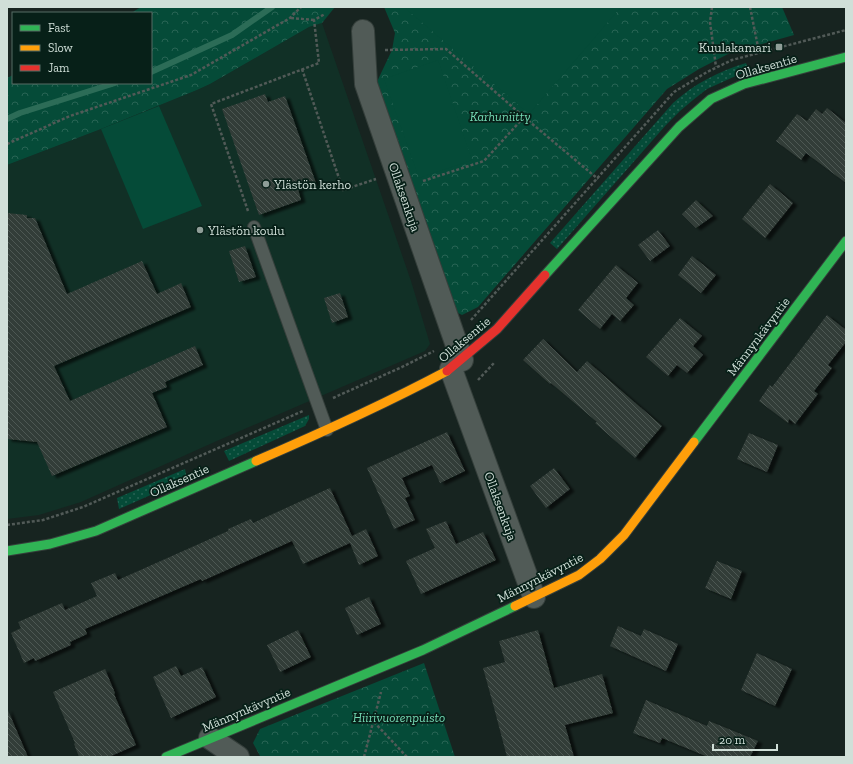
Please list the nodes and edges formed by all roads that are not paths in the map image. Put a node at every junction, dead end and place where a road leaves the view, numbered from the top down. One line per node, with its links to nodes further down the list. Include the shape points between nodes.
1 (364, 40): 5 (street, Ollaksenkuja, via 366,84 402,188)
2 (846, 57): 5 (street, Ollaksentie, via 744,84 711,99 679,127 498,329)
3 (254, 227): 6 (lane)
4 (846, 241): 8 (street, Männynkävyntie, via 624,535 600,560 579,575)
5 (457, 365): 6 (street, Ollaksentie, via 412,390); 8 (street, Ollaksenkuja)
6 (327, 430): 7 (street, Ollaksentie, via 96,531 50,544)
7 (7, 551)
8 (534, 597): 9 (street, Männynkävyntie, via 423,650)
9 (210, 738): 10 (street, Männynkävyntie); 11 (street)
10 (166, 757)
11 (238, 757)

